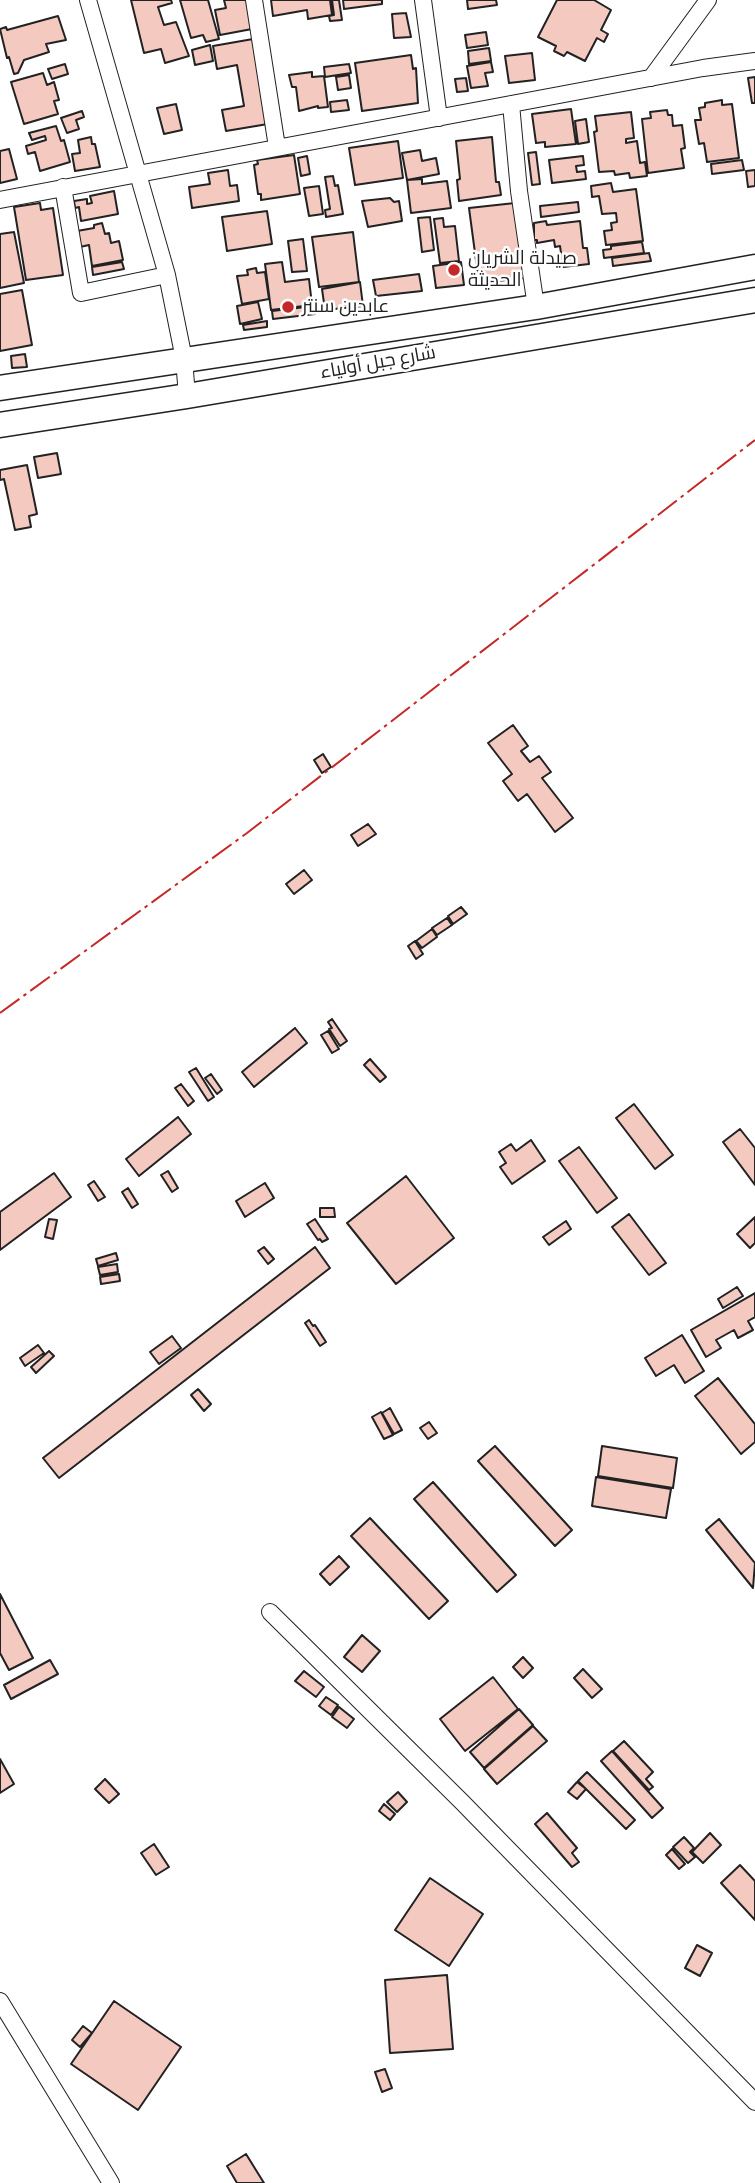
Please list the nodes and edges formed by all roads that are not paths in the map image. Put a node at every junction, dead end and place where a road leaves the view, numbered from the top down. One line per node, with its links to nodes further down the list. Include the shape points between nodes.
1 (88, 0): 10 (street)
2 (254, 0): 9 (street)
3 (423, 0): 8 (street)
4 (705, 2): 6 (street)
5 (755, 61): 6 (street)
6 (652, 78): 7 (street)
7 (511, 104): 8 (street); 16 (street)
8 (439, 118): 9 (street)
9 (277, 147): 10 (street)
10 (140, 175): 11 (street); 14 (street)
11 (63, 187): 12 (street); 14 (street, via 81,293)
12 (0, 200)
13 (755, 267): 16 (main road, شارع جبل أولياء)
14 (167, 275): 17 (street)
15 (755, 300): 19 (main road, شارع جبل أولياء)
16 (536, 307): 17 (main road, شارع جبل أولياء)
17 (184, 359): 18 (main road, شارع جبل أولياء); 19 (street)
18 (0, 388)
19 (187, 396): 20 (main road, شارع جبل أولياء)
20 (0, 425)
21 (270, 1612): 23 (street)
22 (0, 2001): 24 (street)
23 (755, 2102)
24 (111, 2183)

